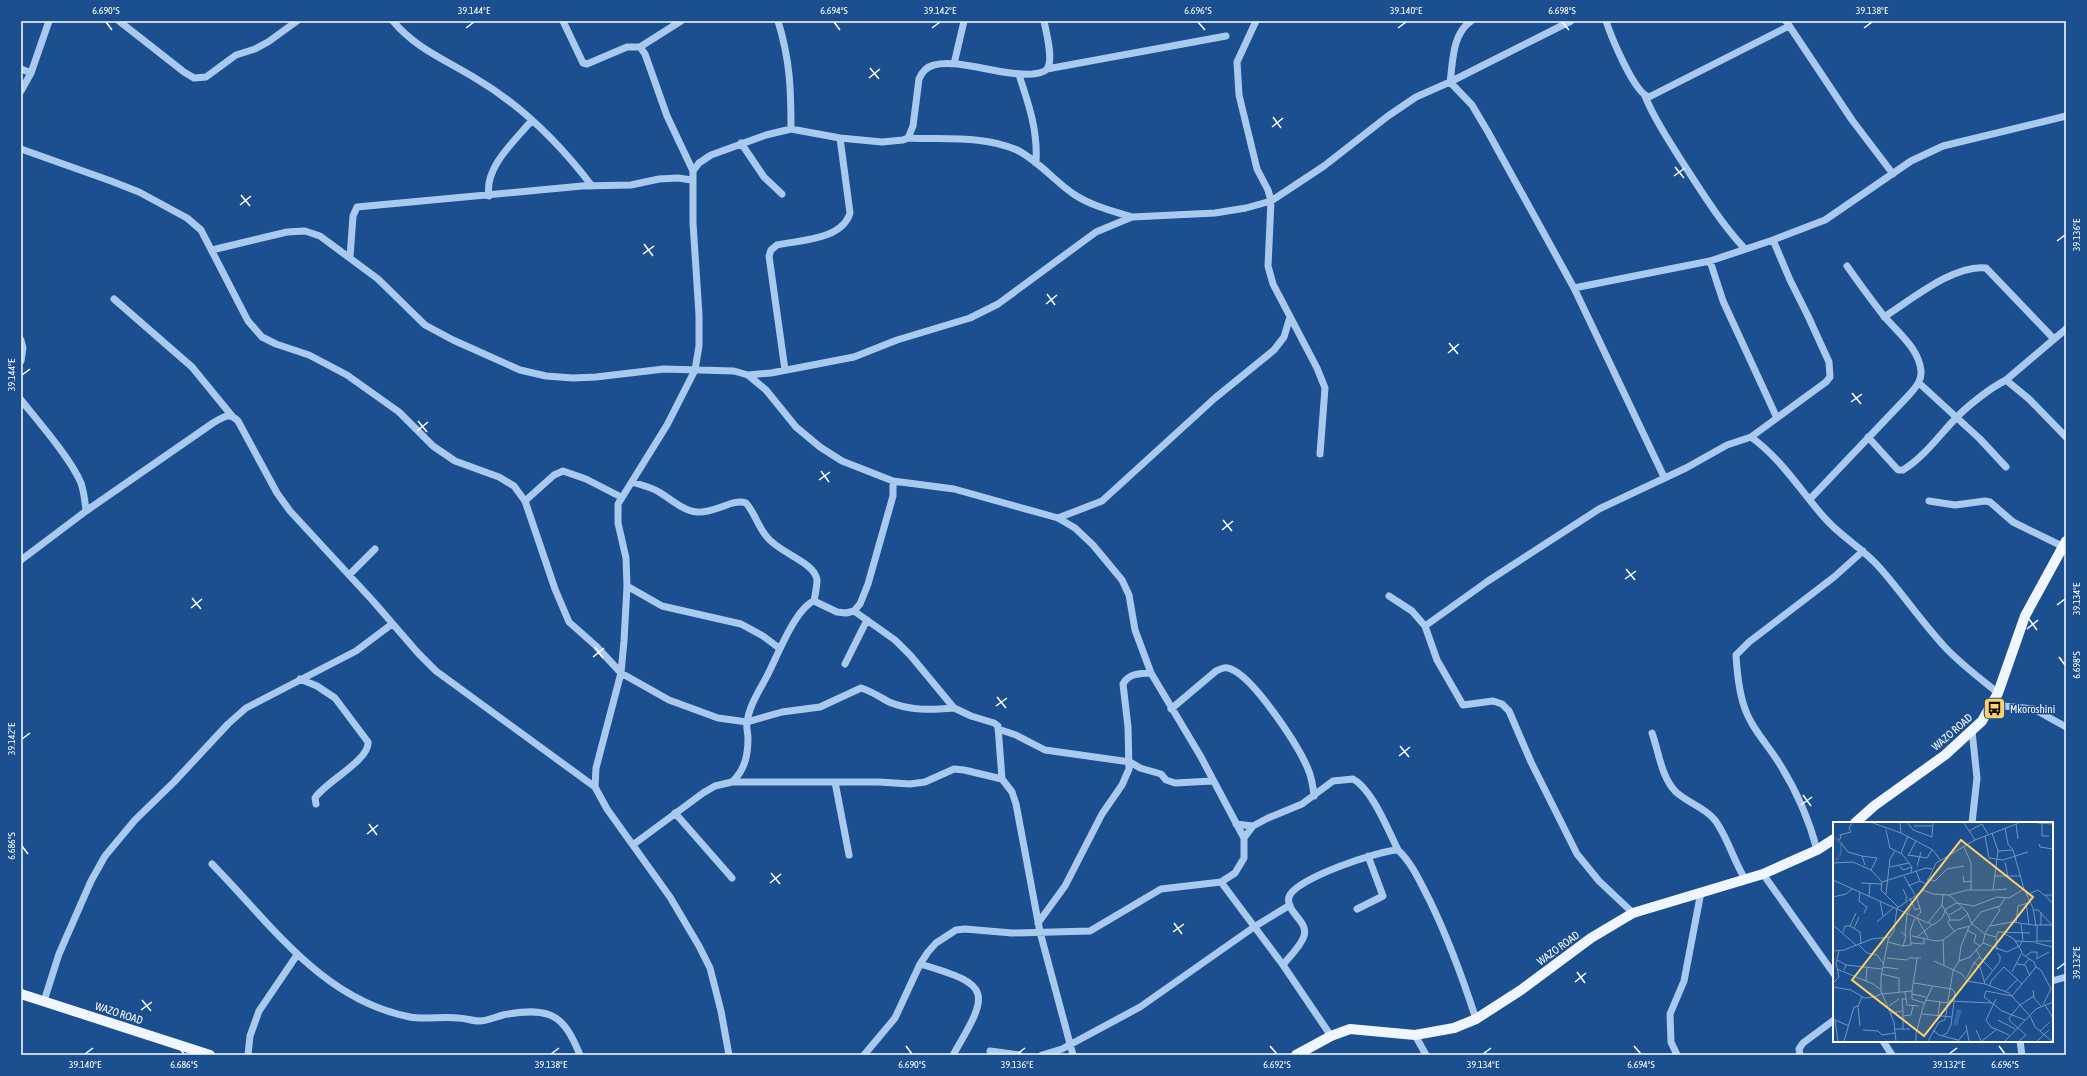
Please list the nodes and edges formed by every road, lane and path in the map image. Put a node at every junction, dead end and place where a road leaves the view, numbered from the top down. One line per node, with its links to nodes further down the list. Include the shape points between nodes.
1 (49, 21): 20 (street)
2 (120, 21): 3 (street, via 194,78 206,77 236,55 268,42)
3 (297, 21)
4 (393, 21): 26 (street, via 419,46 476,78)
5 (563, 21): 16 (street, via 583,63 587,64 627,47)
6 (681, 21): 16 (street)
7 (778, 21): 27 (street, via 791,84)
8 (964, 21): 17 (street)
9 (1044, 21): 19 (street, via 1050,54)
10 (1256, 21): 39 (street, via 1237,62 1237,76 1239,95 1257,169)
11 (1471, 21): 22 (street, via 1464,27 1456,42)
12 (1571, 21): 22 (street)
13 (1606, 21): 24 (street, via 1621,58)
14 (1787, 24): 24 (street, via 1653,96); 34 (street, via 1852,120)
15 (1226, 36): 19 (street)
16 (640, 47): 33 (street, via 645,54 667,116)
17 (954, 64): 21 (street); 29 (street, via 935,65 921,73 913,126)
18 (21, 69): 20 (street)
19 (1047, 69): 21 (street, via 1041,73)
20 (31, 74): 23 (street)
21 (1019, 75): 32 (street, via 1034,121)
22 (1450, 82): 39 (street, via 1416,97 1324,166); 47 (street, via 1472,105)
23 (21, 91)
24 (1645, 96): 42 (street, via 1655,119 1691,175 1730,233)
25 (2066, 116): 34 (street, via 1943,146 1911,161)
26 (532, 120): 36 (street); 38 (street, via 495,166 487,186)
27 (791, 129): 28 (street); 30 (street)
28 (840, 138): 29 (street, via 882,142); 56 (street, via 849,217 843,225 828,234 777,245 769,256)
29 (908, 138): 32 (street, via 974,139 1017,150)
30 (741, 143): 33 (street, via 711,155); 37 (street, via 764,178)
31 (21, 149): 43 (street, via 88,171 173,209 201,230)
32 (1036, 163): 40 (street, via 1076,195)
33 (693, 171): 35 (street)
34 (1893, 174): 41 (street, via 1825,220)
35 (692, 180): 36 (street, via 659,179 632,185); 55 (street, via 699,315 699,346)
36 (592, 186): 38 (street)
37 (782, 194)
38 (489, 196): 44 (street, via 357,207 353,216)
39 (1271, 201): 40 (street, via 1215,213); 49 (street, via 1268,266 1273,284)
40 (1132, 217): 56 (street, via 1096,232 984,313 897,340 854,357)
41 (1773, 240): 42 (street); 62 (street, via 1831,370 1826,382)
42 (1745, 249): 45 (street)
43 (212, 250): 44 (street, via 287,232 305,231 320,236); 75 (street, via 248,321 262,337 309,355 347,375 399,412 434,446 455,461 499,477 514,486)
44 (350, 257): 55 (street, via 378,279 425,324 453,340 520,370 546,376 573,378 664,369)
45 (1710, 261): 47 (street); 62 (street, via 1722,300)
46 (1847, 266): 50 (street)
47 (1574, 288): 69 (street)
48 (114, 299): 61 (street, via 192,367)
49 (1290, 317): 67 (street, via 1325,388); 77 (street, via 1284,337 1274,350 1153,452 1113,492 1097,503)
50 (1884, 317): 52 (street, via 1935,285 1967,269 1986,268); 59 (street, via 1906,340 1915,355 1921,372)
51 (2066, 329): 52 (street)
52 (2054, 339): 58 (street)
53 (21, 340): 54 (street, via 24,348)
54 (21, 362)
55 (695, 370): 57 (street, via 734,371); 71 (street, via 667,425)
56 (785, 370): 57 (street)
57 (748, 375): 70 (street, via 766,390 796,427 820,447 842,461)
58 (2006, 380): 63 (street); 66 (street, via 2029,399)
59 (1919, 383): 63 (street); 65 (street)
60 (21, 400): 76 (street, via 72,468 80,482)
61 (232, 416): 76 (street, via 228,415 213,423); 82 (street, via 238,421 277,493 290,511)
62 (1777, 418): 64 (street)
63 (1956, 418): 65 (street, via 1915,461 1901,471); 68 (street)
64 (1751, 437): 69 (street, via 1726,445 1686,468); 73 (street, via 1788,472)
65 (1868, 437): 73 (street)
66 (2066, 437)
67 (1320, 454)
68 (2006, 467)
69 (1664, 477): 89 (street, via 1599,509 1488,581)
70 (893, 481): 77 (street, via 954,489); 86 (street, via 892,496 868,584 860,604)
71 (632, 482): 72 (street); 85 (street, via 658,491 681,506 696,512 711,512 737,502 746,503 766,537 778,548 813,569 817,582)
72 (621, 497): 75 (street, via 586,479 563,471 554,475); 83 (street, via 617,512 625,547)
73 (1810, 499): 80 (street, via 1840,534)
74 (1929, 501): 78 (street, via 1955,505 1990,502 2013,522)
75 (525, 502): 92 (street, via 569,622)
76 (86, 510): 81 (street)
77 (1058, 518): 93 (street, via 1075,528 1093,545 1122,580 1128,595 1135,630)
78 (2064, 544): 95 (main road, WAZO ROAD, via 2025,616)
79 (374, 549): 82 (street)
80 (1864, 551): 95 (street, via 1944,646); 121 (street, via 1736,655 1744,706 1750,720 1798,796)
81 (21, 560)
82 (349, 575): 88 (street)
83 (627, 586): 90 (street, via 662,606 741,624); 92 (street)
84 (1389, 596): 89 (street, via 1412,611)
85 (814, 601): 86 (street, via 837,612); 90 (street, via 806,606)
86 (854, 611): 87 (street)
87 (867, 620): 91 (street); 97 (street, via 895,640)
88 (392, 624): 94 (street, via 356,651); 109 (street, via 436,671)
89 (1425, 626): 132 (street, via 1438,660 1463,705 1493,700 1509,711 1531,762 1577,854 1599,881)
90 (779, 648): 99 (street)
91 (845, 664)
92 (621, 673): 99 (street, via 646,689 687,707 718,718); 109 (street, via 596,768)
93 (1151, 673): 98 (street); 104 (street, via 1133,675 1123,684)
94 (300, 679): 111 (street, via 317,686 340,703 366,738 368,745 354,764 322,789 315,798); 143 (street, via 246,708 228,724 134,820 105,856 58,954)
95 (1998, 693): 96 (main road, WAZO ROAD)
96 (1993, 705): 100 (street, via 2034,709); 102 (main road, WAZO ROAD)
97 (954, 708): 99 (street, via 931,710 906,707 861,688 820,707 782,712); 101 (street, via 994,723)
98 (1171, 708): 106 (street, via 1201,757); 110 (street, via 1216,671 1224,667 1231,669 1242,676 1275,714 1296,745 1310,775)
99 (747, 722): 107 (street, via 747,757 740,775)
100 (2066, 727)
101 (998, 729): 104 (street, via 1016,735 1044,750 1111,758); 105 (street)
102 (1972, 731): 113 (main road, WAZO ROAD, via 1945,755 1874,806); 114 (street, via 1977,778)
103 (1652, 733): 127 (street, via 1663,771 1669,782 1676,792 1713,818)
104 (1130, 765): 106 (street, via 1160,774 1166,780 1175,783); 133 (street, via 1122,785 1102,814 1065,886)
105 (1002, 779): 108 (street, via 954,769 918,783); 133 (street, via 1008,785 1016,804)
106 (1212, 781): 115 (street)
107 (732, 782): 108 (street); 112 (street, via 715,786)
108 (835, 782): 122 (street)
109 (595, 787): 119 (street, via 607,809)
110 (1314, 796): 116 (street); 120 (street, via 1336,779 1356,780 1371,798)
111 (316, 804)
112 (674, 813): 119 (street); 126 (street)
113 (1856, 822)
114 (1972, 822)
115 (1236, 824): 116 (street); 117 (street)
116 (1253, 826): 117 (street)
117 (1244, 838): 128 (street, via 1244,858 1235,873)
118 (1833, 840): 121 (main road, WAZO ROAD)
119 (634, 844): 155 (street, via 687,923 710,968)
120 (1398, 850): 123 (street); 144 (street, via 1406,857 1420,880 1442,925)
121 (1817, 850): 125 (main road, WAZO ROAD)
122 (849, 855)
123 (1368, 856): 130 (street, via 1312,878 1292,892 1289,898); 131 (street, via 1383,896)
124 (212, 864): 136 (street)
125 (1763, 874): 127 (main road, WAZO ROAD); 139 (street)
126 (732, 878)
127 (1745, 879): 129 (main road, WAZO ROAD)
128 (1221, 882): 134 (street); 135 (street, via 1161,890 1090,931)
129 (1701, 892): 132 (main road, WAZO ROAD); 163 (street, via 1684,981 1670,1014 1671,1042)
130 (1290, 905): 134 (street); 138 (street, via 1305,933)
131 (1357, 909)
132 (1633, 913): 144 (main road, WAZO ROAD, via 1591,938 1521,990)
133 (1038, 922): 135 (street)
134 (1254, 927): 138 (street); 150 (street, via 1140,1006)
135 (1040, 932): 137 (street, via 956,930 936,943); 150 (street)
136 (297, 955): 153 (street, via 259,1011 250,1036); 154 (street, via 333,985 352,996 410,1018 458,1018 479,1021 509,1014 551,1014 561,1020)
137 (920, 964): 156 (street, via 895,1018); 157 (street, via 963,978 979,994 979,1005)
138 (1282, 965): 147 (street)
139 (1833, 973)
140 (2066, 977): 141 (street)
141 (2053, 981)
142 (21, 994): 143 (main road, WAZO ROAD)
143 (44, 1001): 152 (main road, WAZO ROAD)
144 (1476, 1018): 146 (main road, WAZO ROAD, via 1454,1028)
145 (1833, 1021): 164 (street, via 1803,1043 1799,1050)
146 (1415, 1034): 147 (main road, WAZO ROAD, via 1357,1028); 162 (street)
147 (1331, 1036): 161 (main road, WAZO ROAD)
148 (1884, 1042): 165 (street)
149 (2020, 1042): 166 (street)
150 (1071, 1044): 159 (street); 160 (street)
151 (990, 1051): 158 (street)
152 (210, 1055)
153 (248, 1055)
154 (580, 1055)
155 (729, 1055)
156 (864, 1055)
157 (953, 1055)
158 (1019, 1055)
159 (1042, 1055)
160 (1073, 1055)
161 (1296, 1055)
162 (1426, 1055)
163 (1677, 1055)
164 (1800, 1055)
165 (1892, 1055)
166 (2022, 1055)

